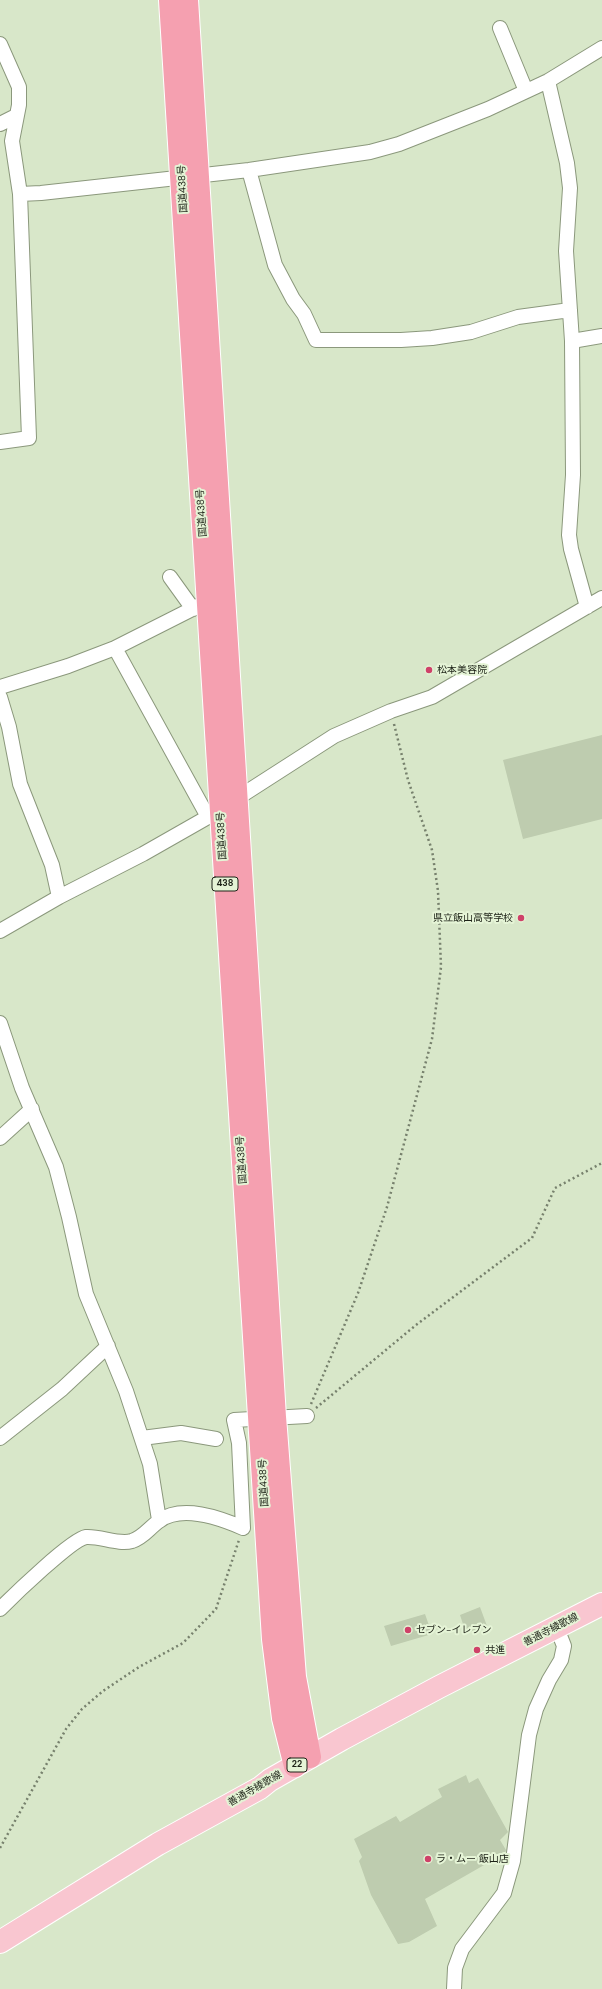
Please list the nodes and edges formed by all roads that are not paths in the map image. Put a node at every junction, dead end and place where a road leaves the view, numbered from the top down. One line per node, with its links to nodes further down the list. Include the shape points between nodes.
1 (170, 0): 12 (highway, 国道438号 / 438)
2 (187, 0): 12 (highway, 国道438号 / 438)
3 (500, 28): 8 (street)
4 (0, 44): 6 (street)
5 (602, 48): 7 (street)
6 (6, 72): 9 (street, via 18,87 19,105)
7 (548, 81): 8 (street); 14 (street, via 567,163 570,188 566,251)
8 (526, 91): 11 (street, via 399,144 370,152)
9 (16, 116): 10 (street); 13 (street, via 12,141)
10 (0, 124)
11 (249, 170): 12 (street); 14 (street, via 275,265 316,340 432,338 471,332 518,317)
12 (190, 176): 13 (street, via 41,194); 20 (highway, 国道438号 / 438); 25 (highway, 国道438号 / 438)
13 (20, 194): 17 (street, via 30,438)
14 (570, 310): 16 (street)
15 (602, 336): 16 (street)
16 (572, 341): 21 (street, via 573,475 569,535)
17 (0, 442)
18 (170, 577): 20 (street)
19 (602, 598): 21 (street)
20 (200, 605): 22 (street); 25 (highway, 国道438号 / 438)
21 (587, 607): 25 (street, via 432,697 391,711 334,736)
22 (115, 648): 23 (street); 25 (street)
23 (0, 687)
24 (0, 697): 26 (street, via 9,727 20,784 52,865)
25 (222, 808): 26 (street, via 143,854); 33 (highway, 国道438号 / 438)
26 (59, 897): 27 (street)
27 (0, 931)
28 (0, 1023): 29 (street)
29 (32, 1109): 30 (street); 31 (street, via 56,1167 86,1294)
30 (0, 1138)
31 (108, 1346): 34 (street, via 62,1389); 35 (street)
32 (307, 1416): 33 (street)
33 (267, 1417): 37 (street, via 234,1420 239,1443 243,1528 204,1515 178,1513); 41 (highway, 国道438号 / 438, via 273,1639 283,1718)
34 (0, 1438)
35 (142, 1438): 36 (street, via 181,1433); 37 (street, via 150,1464)
36 (216, 1439)
37 (159, 1520): 39 (street, via 145,1535 130,1541 85,1537 63,1551)
38 (602, 1604): 40 (main road, 善通寺綾歌線 / 22)
39 (0, 1609)
40 (557, 1628): 41 (main road, 善通寺綾歌線 / 22, via 439,1687); 43 (street, via 564,1646 563,1653 536,1709 529,1735 513,1862 504,1893 462,1949 455,1968)
41 (302, 1762): 42 (main road, 善通寺綾歌線 / 22, via 158,1844)
42 (0, 1942)
43 (454, 1989)

